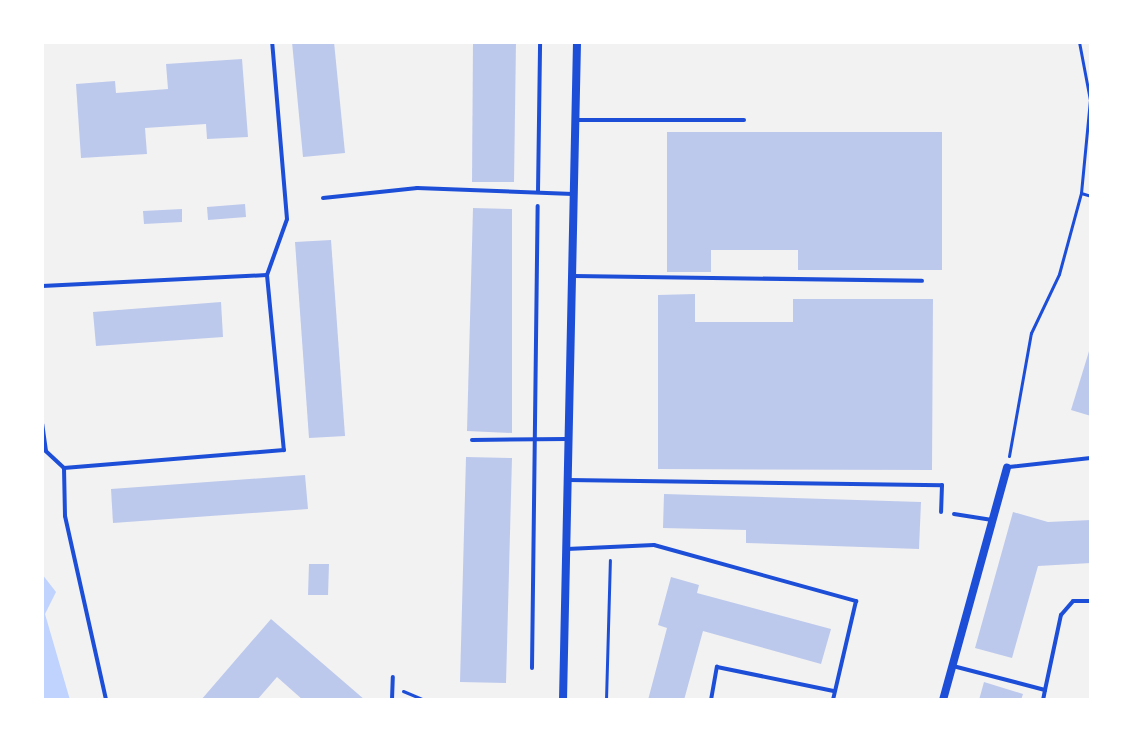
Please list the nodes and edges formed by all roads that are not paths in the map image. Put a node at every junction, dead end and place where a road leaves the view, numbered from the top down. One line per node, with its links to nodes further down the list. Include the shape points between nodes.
1 (272, 42): 10 (lane, via 287,219)
2 (540, 42): 6 (lane)
3 (577, 42): 4 (street)
4 (575, 120): 5 (lane); 7 (street)
5 (744, 120)
6 (538, 192): 7 (lane); 8 (lane, via 417,188)
7 (573, 194): 11 (street)
8 (323, 198)
9 (538, 206): 15 (lane)
10 (267, 275): 13 (lane); 19 (lane, via 284,450)
11 (572, 276): 12 (lane); 16 (street)
12 (922, 281)
13 (42, 286)
14 (42, 424): 19 (lane, via 46,451)
15 (537, 439): 16 (lane); 17 (lane); 28 (lane)
16 (569, 439): 21 (street)
17 (472, 440)
18 (1091, 458): 20 (lane)
19 (64, 468): 32 (lane, via 65,516)
20 (1007, 468): 24 (street)
21 (568, 480): 22 (lane, via 942,485); 25 (street)
22 (941, 512)
23 (954, 514): 24 (lane)
24 (991, 520): 27 (street)
25 (567, 549): 31 (lane, via 654,545 856,601); 34 (street)
26 (1091, 601): 30 (lane, via 1073,601 1061,615)
27 (952, 666): 30 (lane); 37 (street)
28 (532, 668)
29 (393, 677): 33 (lane)
30 (1045, 690): 38 (lane)
31 (835, 691): 35 (lane, via 717,667); 36 (lane)
32 (106, 700)
33 (392, 700)
34 (563, 700)
35 (711, 700)
36 (833, 700)
37 (943, 700)
38 (1043, 700)

